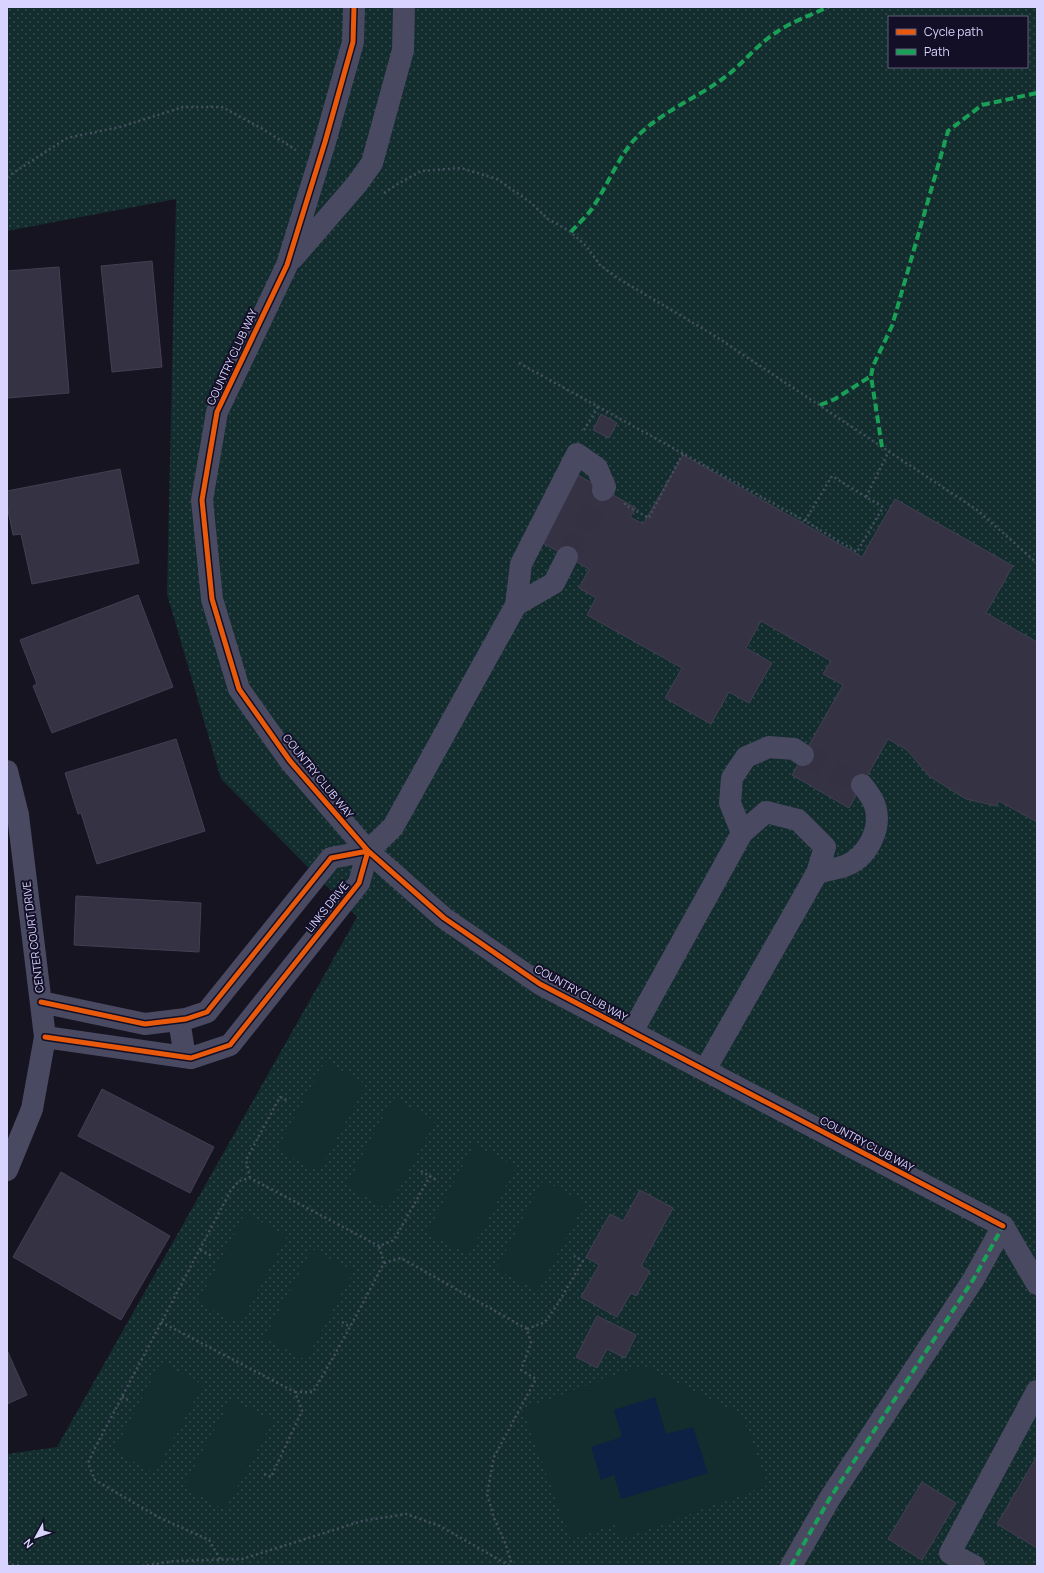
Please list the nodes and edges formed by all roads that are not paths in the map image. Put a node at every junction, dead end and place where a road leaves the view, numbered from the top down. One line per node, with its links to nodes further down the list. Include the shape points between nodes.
1 (354, 7): 3 (street, COUNTRY CLUB WAY, via 353,42)
2 (404, 7): 3 (street, COUNTRY CLUB WAY, via 403,50 372,163)
3 (287, 265): 11 (street, COUNTRY CLUB WAY, via 217,412 202,500 212,599 239,689 290,761)
4 (603, 490): 6 (street, via 605,487 597,468 577,454 521,564)
5 (567, 557): 6 (street, via 554,583)
6 (516, 605): 11 (street, via 393,826)
7 (803, 754): 10 (street, via 794,749 769,747 746,757 732,778 730,803)
8 (7, 771): 13 (street, CENTER COURT DRIVE, via 18,815)
9 (862, 785): 12 (street, via 875,806 876,813 876,830 866,851 848,865)
10 (742, 833): 12 (street, via 766,812 798,820 826,847); 15 (street)
11 (368, 851): 14 (street, via 331,858 207,1012); 15 (street, COUNTRY CLUB WAY, via 444,918 528,976); 17 (street, LINKS DRIVE, via 359,883 230,1045 191,1058)
12 (817, 872): 18 (street)
13 (41, 1002): 14 (street, via 145,1024); 16 (street, CENTER COURT DRIVE)
14 (178, 1020): 17 (street)
15 (632, 1032): 18 (street, COUNTRY CLUB WAY)
16 (45, 1037): 17 (street, LINKS DRIVE); 19 (street, CENTER COURT DRIVE, via 32,1109)
17 (185, 1057)
18 (705, 1070): 20 (street, COUNTRY CLUB WAY)
19 (7, 1170)
20 (1003, 1226): 21 (street); 23 (street, via 973,1280 830,1498)
21 (1037, 1284)
22 (1037, 1391): 24 (street, via 950,1553)
23 (791, 1566)
24 (974, 1566)

